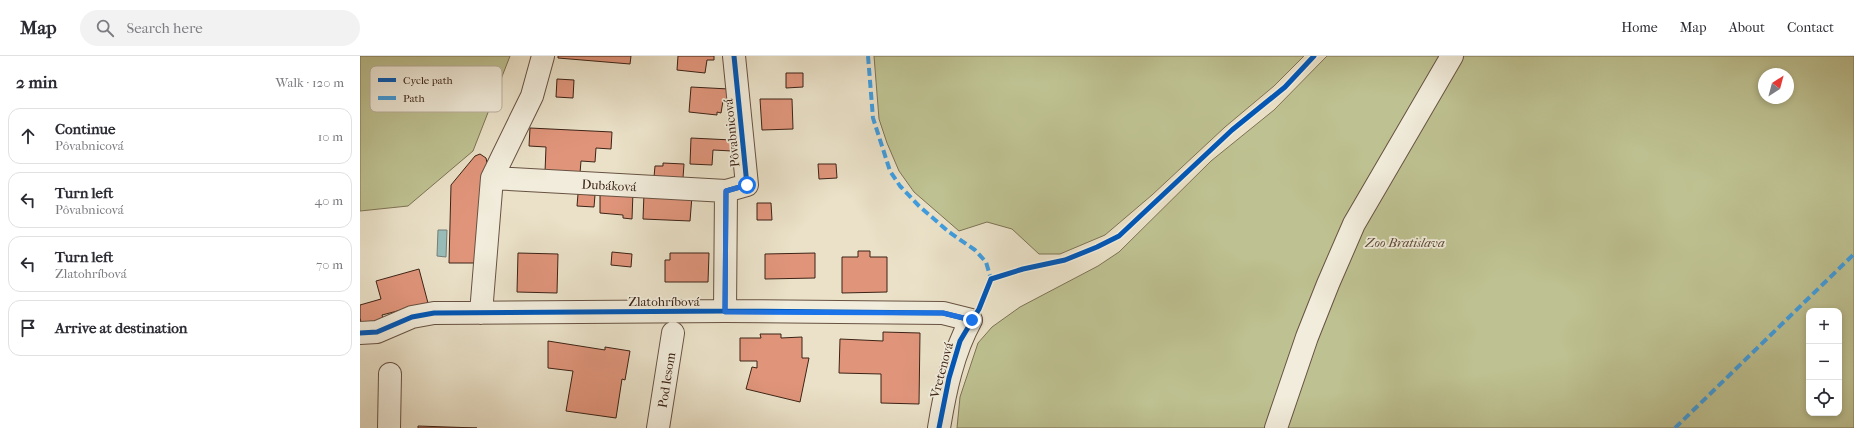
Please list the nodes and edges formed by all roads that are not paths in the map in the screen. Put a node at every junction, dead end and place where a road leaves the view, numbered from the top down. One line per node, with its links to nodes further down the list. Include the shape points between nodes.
1 (543, 56): 4 (street, via 532,96)
2 (734, 56): 5 (street, Pôvabnicová, via 747,185)
3 (1452, 56): 15 (street, via 1354,224 1310,331)
4 (492, 178): 5 (street, Dubáková); 6 (street)
5 (726, 191): 7 (street)
6 (481, 312): 7 (street, Zlatohríbová); 9 (street, Zlatohríbová, via 434,313 412,317 377,332)
7 (725, 312): 8 (street, Zlatohríbová, via 943,313)
8 (972, 320): 14 (street, Vretenová, via 960,341 949,378)
9 (360, 333)
10 (673, 333): 13 (street, Pod lesom)
11 (390, 374): 12 (street)
12 (389, 428)
13 (658, 428)
14 (939, 428)
15 (1276, 428)

